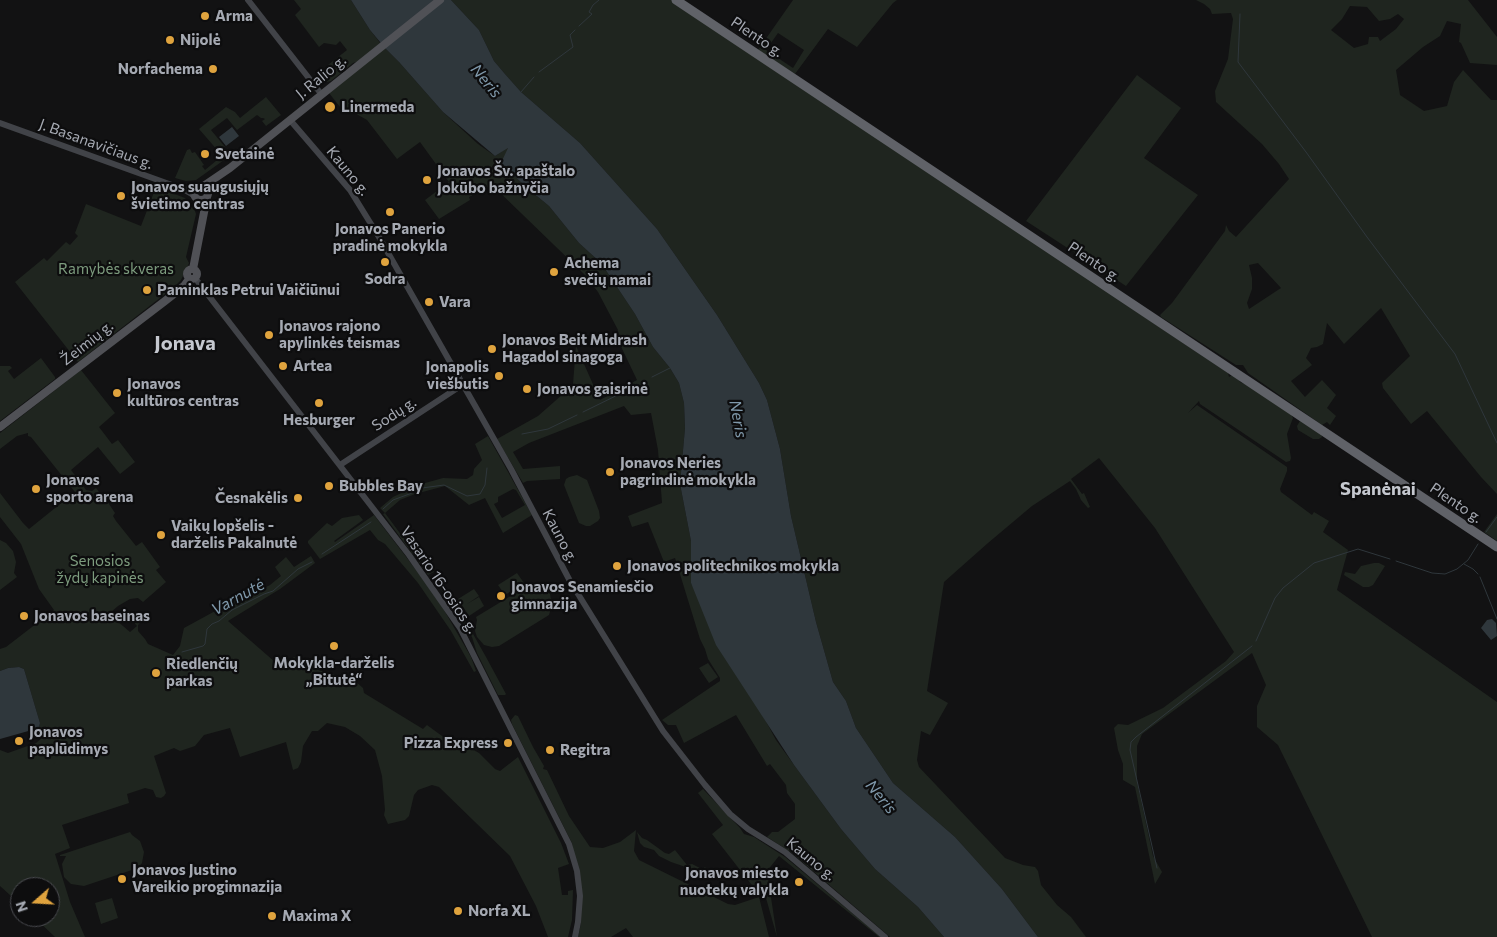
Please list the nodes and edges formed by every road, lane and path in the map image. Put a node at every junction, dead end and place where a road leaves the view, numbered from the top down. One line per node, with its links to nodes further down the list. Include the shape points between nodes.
1 (248, 0): 4 (main road)
2 (440, 0): 4 (main road, J. Ralio g.)
3 (676, 0): 12 (highway, Plento g.)
4 (322, 95): 5 (main road, J. Ralio g.)
5 (290, 120): 7 (main road, J. Ralio g.); 9 (main road, Kauno g., via 350,190 388,251)
6 (0, 123): 7 (main road, J. Basanavičiaus g.)
7 (201, 193): 8 (main road, via 203,216 193,269 196,272)
8 (192, 278): 10 (main road, Žeimių g.); 11 (main road, Vasario 16-osios g.)
9 (462, 385): 11 (main road, Sodų g.); 14 (main road, Kauno g., via 519,483 574,588 643,701 682,756 720,804 739,822 785,852)
10 (0, 427)
11 (340, 465): 13 (main road, Vasario 16-osios g., via 460,628 565,834 576,865 579,888)
12 (1497, 547)
13 (575, 937)
14 (885, 937)

